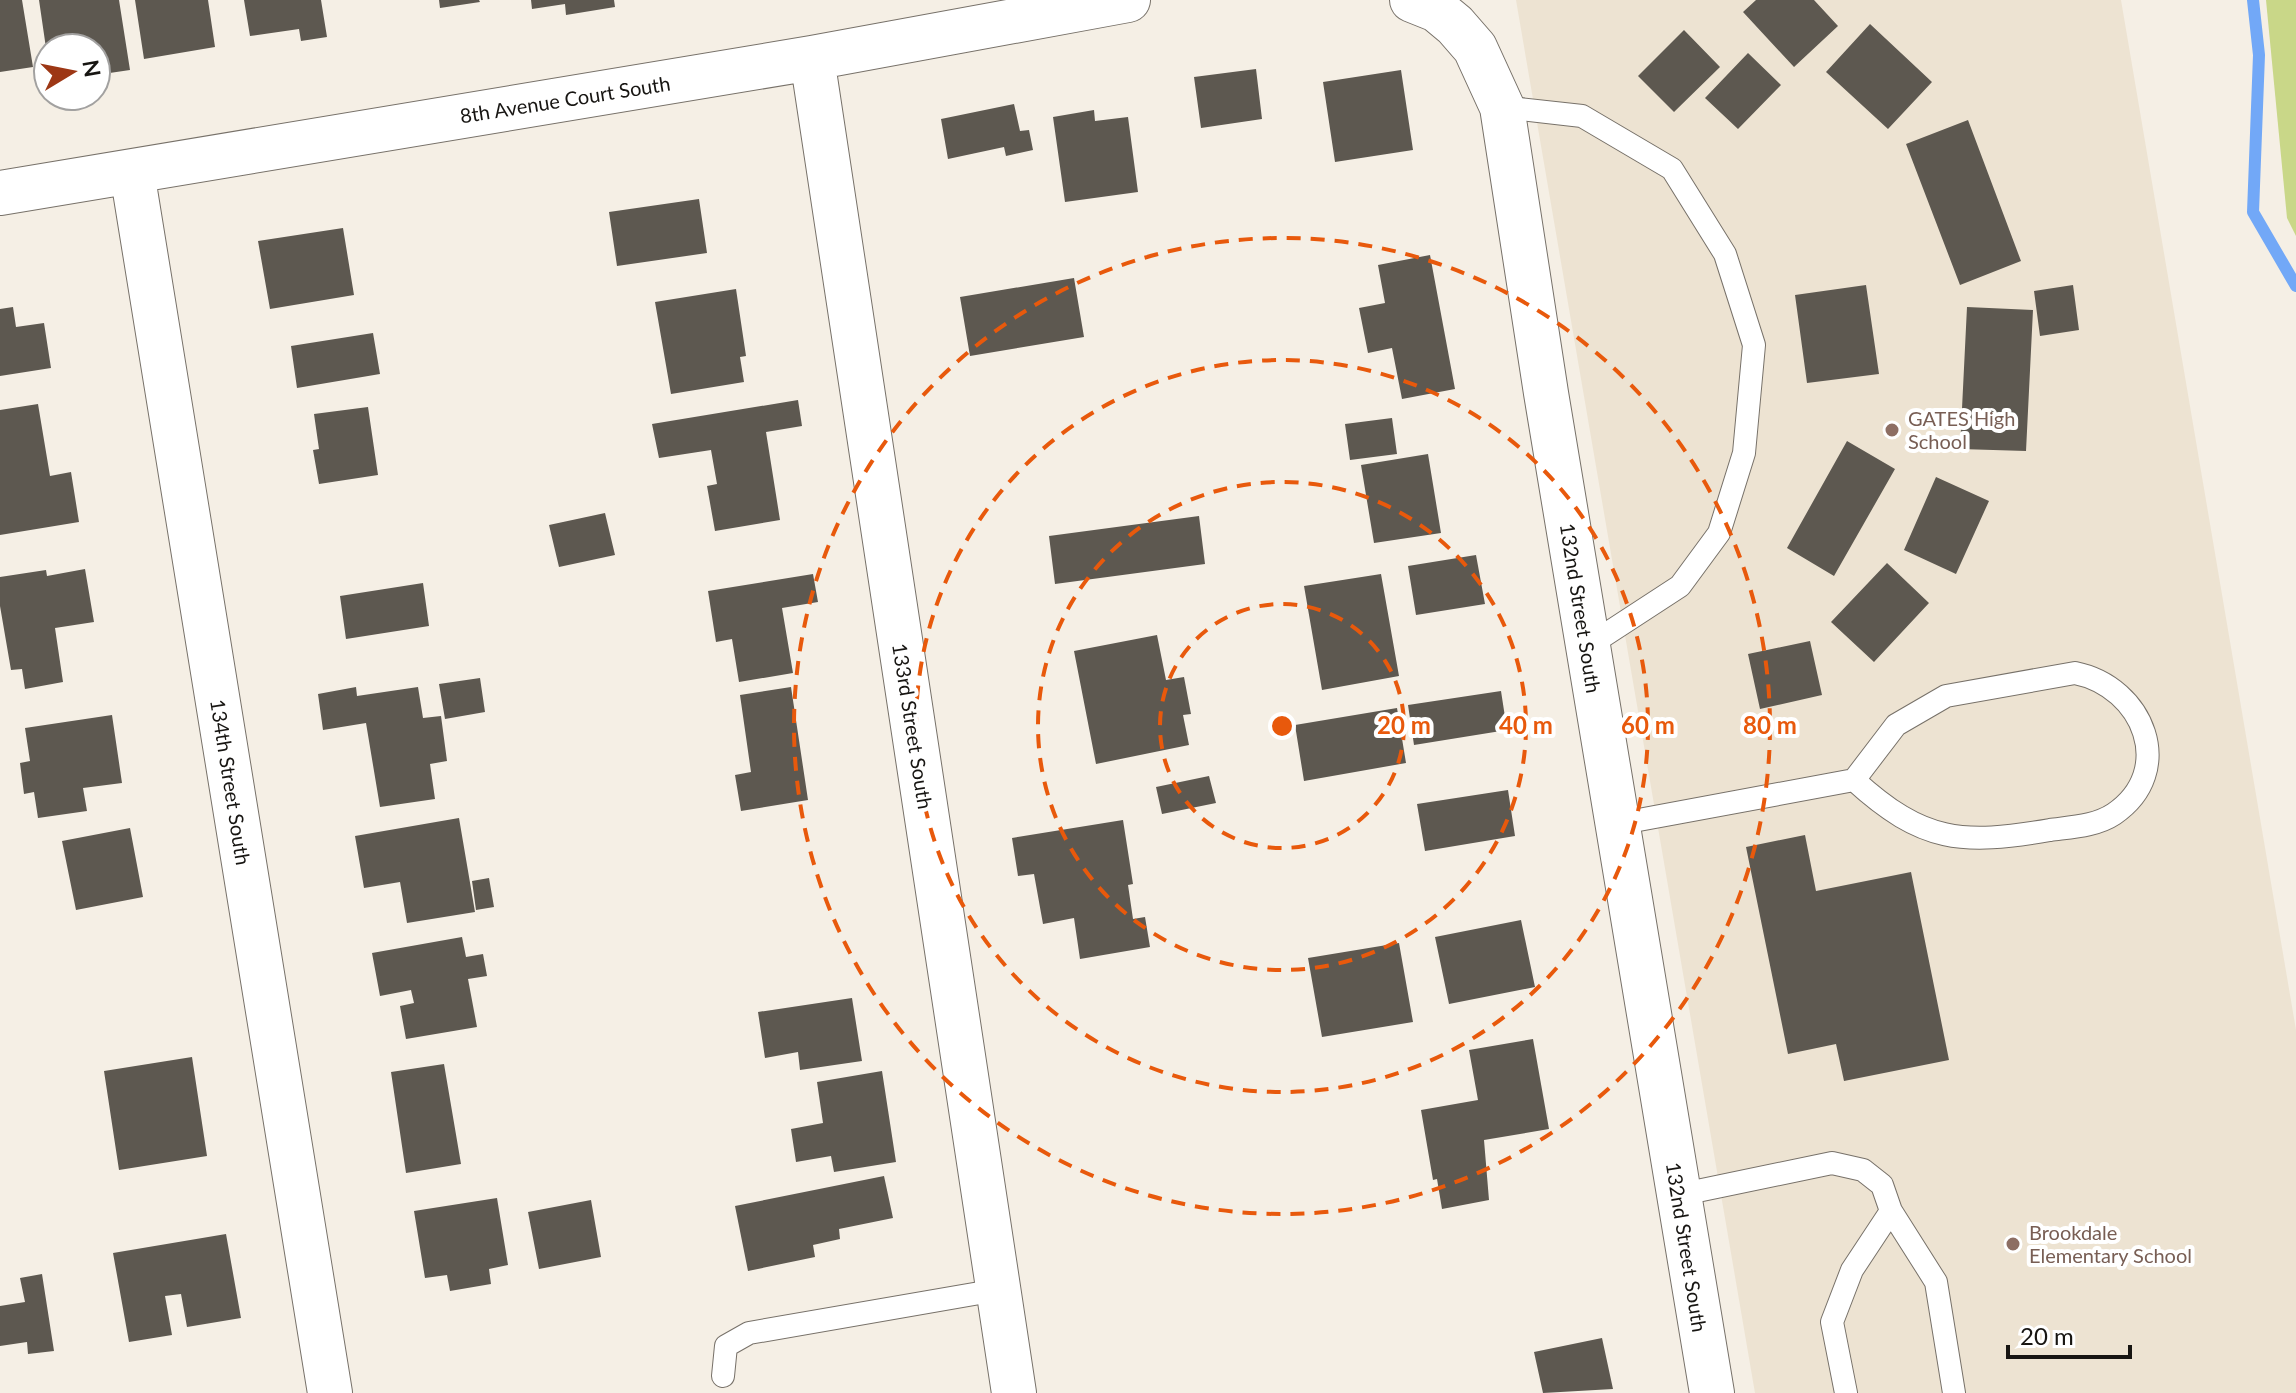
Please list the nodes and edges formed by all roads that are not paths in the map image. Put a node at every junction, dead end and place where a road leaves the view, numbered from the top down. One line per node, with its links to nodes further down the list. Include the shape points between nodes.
1 (1128, 0): 3 (street, 8th Avenue Court South)
2 (1412, 0): 4 (street, 132nd Street South, via 1437,10 1475,48)
3 (812, 58): 5 (street, 8th Avenue Court South); 12 (street, 133rd Street South)
4 (1502, 107): 7 (street, 132nd Street South); 7 (lane, via 1582,116 1672,169 1725,254 1754,345 1744,453 1719,533 1680,586)
5 (132, 172): 6 (street, 8th Avenue Court South); 14 (street, 134th Street South)
6 (0, 193)
7 (1588, 646): 9 (street, 132nd Street South)
8 (1854, 780): 8 (lane, via 1877,801 1932,831 1990,840 2099,822 2117,812 2141,780 2146,740 2129,701 2096,677 2075,673 1946,696 1896,725); 9 (lane)
9 (1617, 824): 10 (street, 132nd Street South)
10 (1678, 1195): 11 (lane, via 1832,1163 1863,1170 1882,1185); 16 (street, 132nd Street South)
11 (1891, 1211): 17 (lane, via 1852,1270 1832,1322); 18 (lane, via 1936,1282)
12 (997, 1290): 13 (lane, via 749,1333 726,1346); 15 (street, 133rd Street South)
13 (723, 1376)
14 (330, 1393)
15 (1014, 1393)
16 (1712, 1393)
17 (1846, 1393)
18 (1954, 1393)

